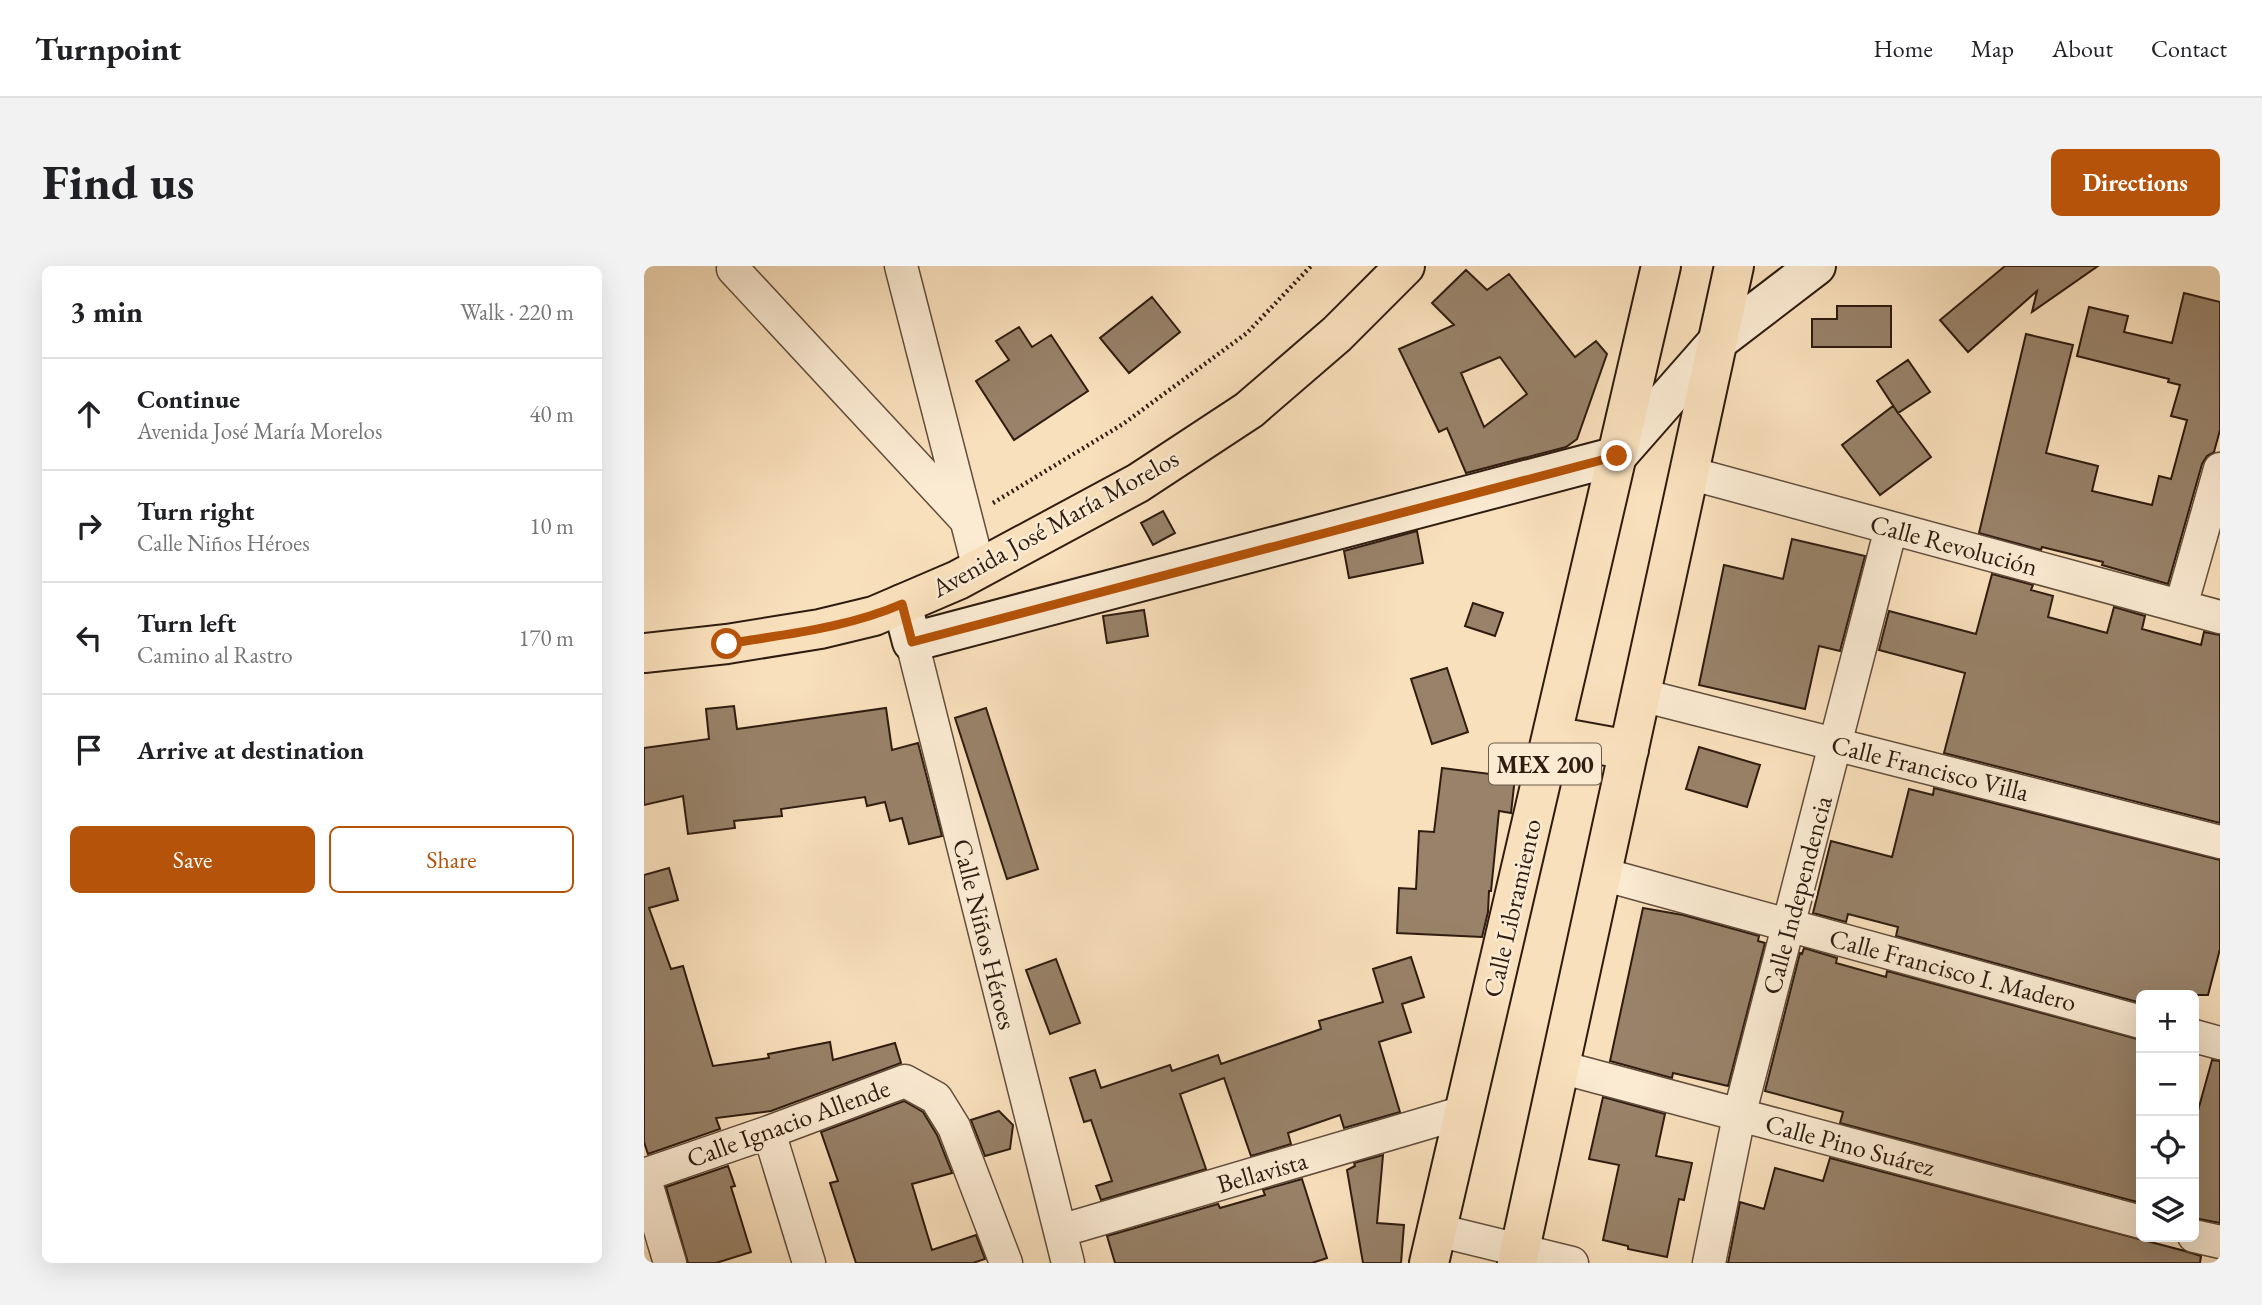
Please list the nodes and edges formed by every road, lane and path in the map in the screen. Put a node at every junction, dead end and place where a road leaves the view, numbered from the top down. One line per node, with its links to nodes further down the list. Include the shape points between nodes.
1 (901, 266): 12 (street)
2 (1311, 266): 12 (path, via 1247,334 1123,424)
3 (1405, 266): 14 (main road, Avenida José María Morelos, via 1337,334 1249,410 1138,484)
4 (1661, 266): 9 (main road, Calle Libramiento / MEX 200)
5 (1734, 266): 8 (main road, MEX 200)
6 (1816, 266): 8 (street)
7 (733, 269): 12 (street)
8 (1718, 341): 9 (street); 11 (main road, MEX 200)
9 (1617, 456): 18 (street); 21 (main road, Calle Libramiento / MEX 200)
10 (2220, 469): 16 (street)
11 (1689, 473): 13 (street, Calle Revolución); 20 (main road, MEX 200)
12 (966, 520): 14 (street)
13 (1891, 528): 16 (street, Calle Revolución); 22 (street, Calle Independencia)
14 (979, 569): 15 (main road, Avenida José María Morelos)
15 (902, 604): 18 (street, Calle Niños Héroes); 19 (main road, Avenida José María Morelos, via 874,617 820,629)
16 (2181, 606): 17 (street, Calle Revolución)
17 (2220, 617)
18 (912, 642): 36 (street, Calle Niños Héroes)
19 (644, 653)
20 (1641, 695): 22 (street, Calle Francisco Villa); 23 (main road, MEX 200)
21 (1552, 736): 23 (main road); 31 (main road, Calle Libramiento / MEX 200)
22 (1837, 744): 24 (street, Calle Francisco Villa); 26 (street, Calle Independencia)
23 (1629, 750): 25 (main road, MEX 200)
24 (2220, 842)
25 (1602, 874): 26 (street, Calle Francisco I. Madero); 30 (main road, MEX 200)
26 (1789, 925): 27 (street, Calle Francisco I. Madero); 32 (street, Calle Independencia)
27 (2136, 1020)
28 (2199, 1037): 29 (street)
29 (2220, 1043)
30 (1560, 1067): 32 (street, Calle Pino Suárez); 40 (main road, MEX 200)
31 (1464, 1112): 36 (street, Bellavista); 39 (main road, Calle Libramiento / MEX 200)
32 (1739, 1116): 35 (street, Calle Pino Suárez); 46 (street, Calle Independencia)
33 (769, 1132): 34 (street, Calle Ignacio Allende); 42 (street); 43 (street, Calle Ignacio Allende, via 905,1081 936,1098 954,1127)
34 (644, 1176): 41 (street)
35 (2136, 1221)
36 (1060, 1231): 44 (street, Calle Niños Héroes)
37 (2199, 1237): 38 (street)
38 (2220, 1242)
39 (1433, 1246): 40 (street)
40 (1518, 1256): 45 (street)
41 (670, 1263)
42 (809, 1263)
43 (1006, 1263)
44 (1068, 1263)
45 (1572, 1263)
46 (1709, 1263)

